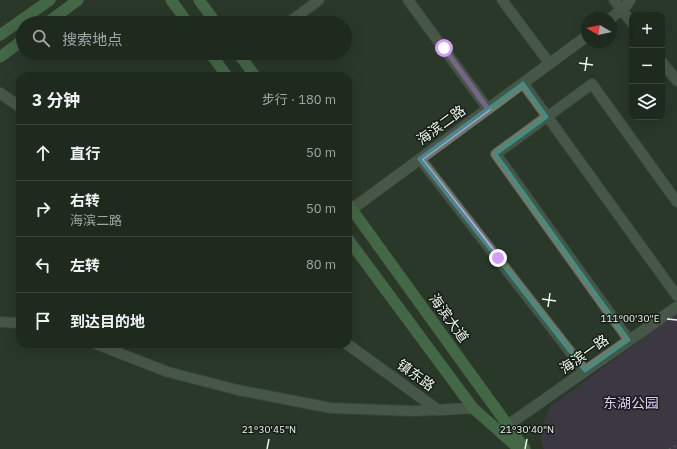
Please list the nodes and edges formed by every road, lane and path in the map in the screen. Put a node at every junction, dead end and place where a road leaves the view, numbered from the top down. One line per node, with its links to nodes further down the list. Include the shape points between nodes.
1 (50, 0): 12 (main road)
2 (78, 0): 13 (main road)
3 (170, 0): 14 (main road)
4 (199, 0): 15 (main road)
5 (319, 0): 16 (street)
6 (408, 0): 33 (street)
7 (502, 0): 25 (street)
8 (614, 0): 10 (street)
9 (630, 0): 10 (street)
10 (622, 10): 11 (street); 17 (street)
11 (617, 14)
12 (27, 16)
13 (56, 16)
14 (183, 16)
15 (211, 16)
16 (297, 16)
17 (629, 19)
18 (16, 24): 19 (main road)
19 (0, 35)
20 (581, 41): 25 (street, 海滨二路)
21 (16, 45): 22 (main road)
22 (0, 57)
23 (215, 60): 27 (main road)
24 (246, 60): 28 (main road)
25 (550, 64): 30 (street, 海滨二路)
26 (665, 66): 29 (street)
27 (224, 72)
28 (253, 72)
29 (677, 81)
30 (523, 83): 33 (street, 海滨二路); 34 (street)
31 (0, 93): 32 (street)
32 (16, 104)
33 (488, 109): 35 (street, 海滨二路)
34 (547, 117): 36 (street, via 592,84); 40 (street); 44 (street, via 496,154)
35 (420, 159): 37 (street, 海滨二路); 47 (street)
36 (677, 202)
37 (352, 206)
38 (352, 210): 50 (main road, 海滨大道)
39 (352, 244): 48 (main road)
40 (677, 296)
41 (677, 307): 44 (street, 海滨一路)
42 (0, 322): 43 (street)
43 (16, 323)
44 (630, 340): 47 (street, 海滨一路)
45 (106, 348): 49 (street, via 168,372 261,395 331,408)
46 (352, 348): 49 (street, 镇东路)
47 (585, 371): 50 (street, 海滨一路)
48 (473, 408): 49 (street, 镇东路); 52 (main road)
49 (438, 410)
50 (508, 425): 53 (main road, 海滨大道)
51 (677, 445): 54 (path)
52 (519, 449)
53 (525, 449)
54 (669, 449)

